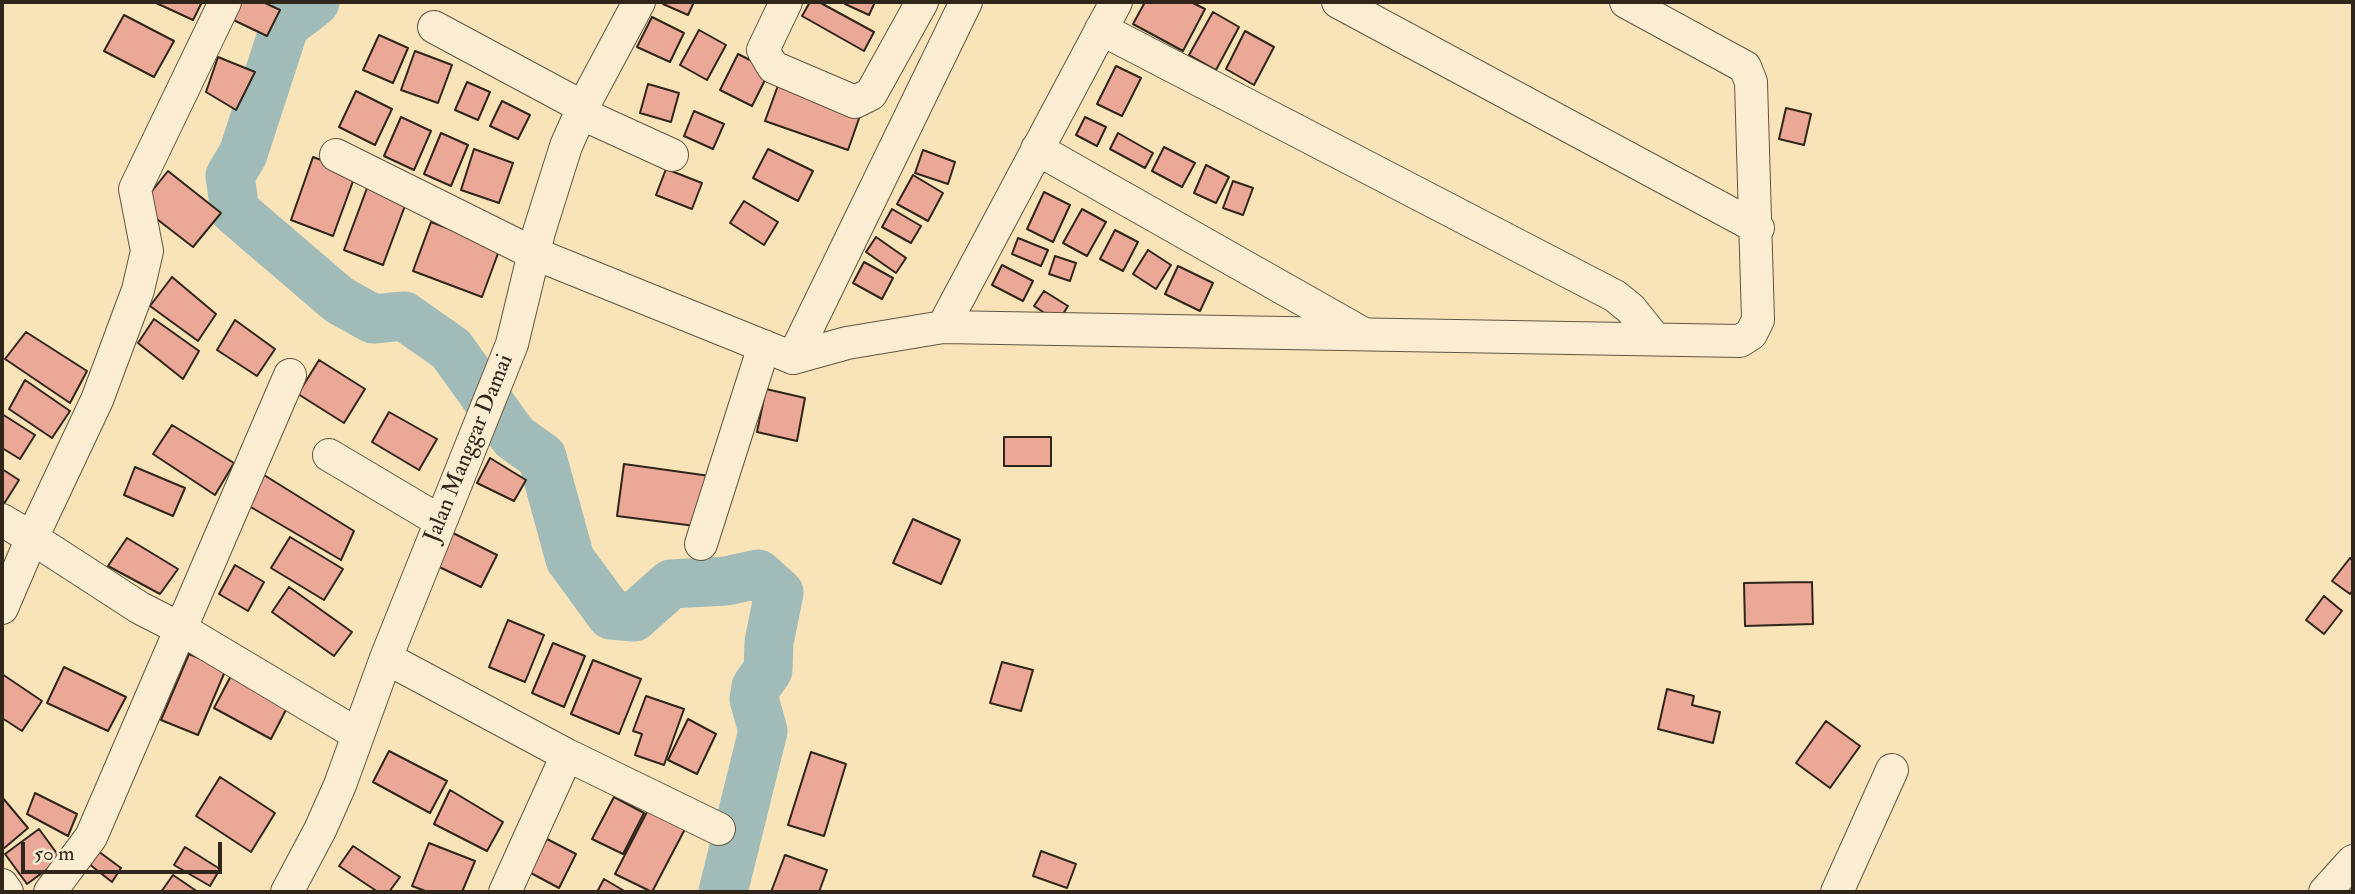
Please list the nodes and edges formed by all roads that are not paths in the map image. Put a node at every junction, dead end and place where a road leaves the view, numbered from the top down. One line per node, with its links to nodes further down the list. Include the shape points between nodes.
1 (225, 2): 25 (street, via 135,189 147,251 138,290 97,400)
2 (639, 2): 10 (street, Jalan Manggar Damai)
3 (786, 2): 4 (street, via 763,50 773,67 855,102 872,94)
4 (922, 2)
5 (967, 2): 20 (street)
6 (1338, 2): 14 (street)
7 (1626, 2): 14 (street, via 1745,67 1751,82)
8 (1108, 15): 11 (street); 18 (street, via 1615,296)
9 (434, 27): 10 (street)
10 (582, 110): 13 (street); 15 (street, Jalan Manggar Damai)
11 (1037, 149): 16 (street); 17 (street)
12 (336, 155): 15 (street)
13 (672, 155)
14 (1758, 228): 18 (street, via 1758,320 1751,334 1740,341)
15 (533, 253): 19 (street); 24 (street, Jalan Manggar Damai, via 512,344)
16 (943, 327): 17 (street); 20 (street, via 847,343)
17 (1367, 336): 18 (street)
18 (1655, 339)
19 (764, 346): 20 (street); 26 (street)
20 (793, 358)
21 (290, 375): 28 (street)
22 (329, 455): 24 (street)
23 (2, 520): 25 (street)
24 (440, 521): 29 (street, Jalan Manggar Damai)
25 (32, 538): 27 (street); 28 (street)
26 (701, 544)
27 (2, 608)
28 (181, 629): 30 (street); 37 (street, via 91,837)
29 (386, 658): 30 (street, Jalan Manggar Damai); 31 (street)
30 (357, 734): 38 (street, Jalan Manggar Damai, via 320,830)
31 (567, 755): 33 (street); 39 (street)
32 (1892, 771): 40 (street)
33 (719, 829)
34 (2353, 861): 41 (street)
35 (2, 885): 36 (street)
36 (7, 892)
37 (50, 892)
38 (287, 892)
39 (505, 892)
40 (1837, 892)
41 (2325, 892)

